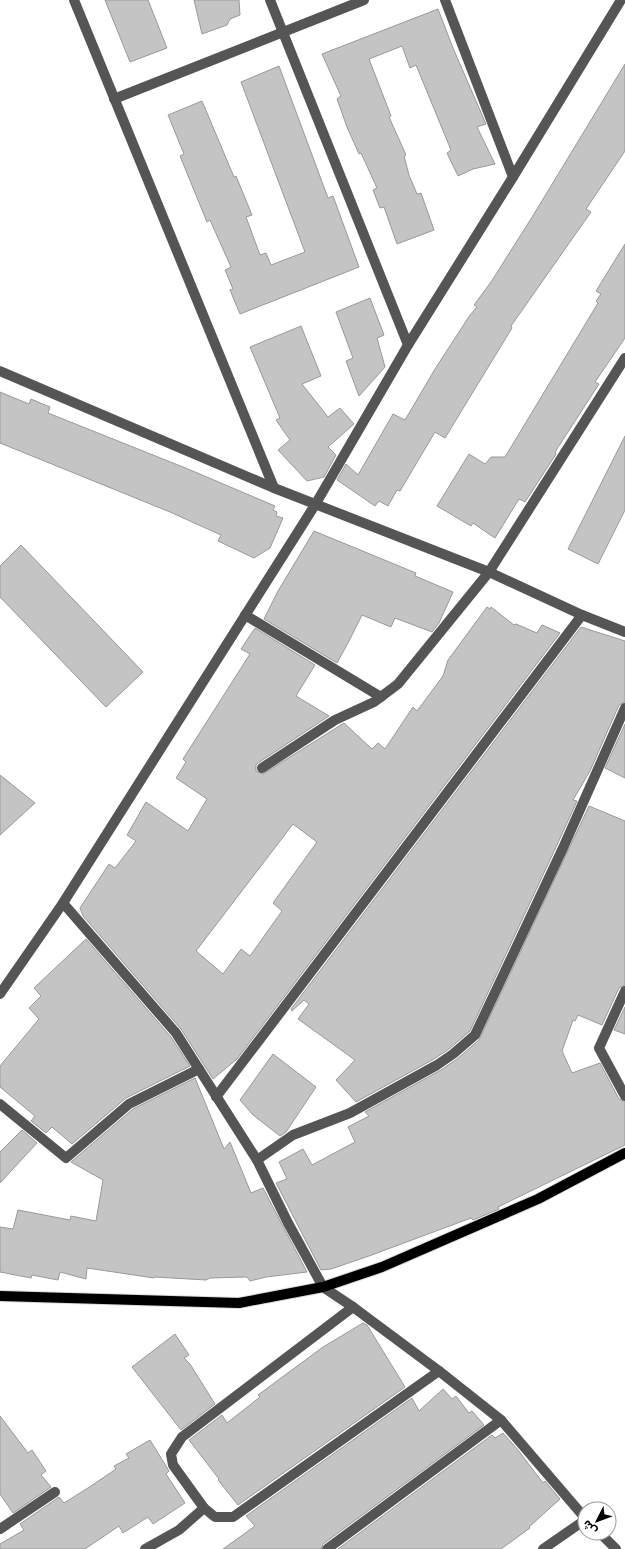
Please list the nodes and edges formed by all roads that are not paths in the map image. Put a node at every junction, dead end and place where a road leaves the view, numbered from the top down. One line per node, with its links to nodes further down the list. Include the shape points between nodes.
1 (74, 0): 7 (street)
2 (270, 0): 6 (street)
3 (364, 0): 6 (street)
4 (445, 0): 8 (street)
5 (621, 0): 8 (street)
6 (283, 32): 7 (street); 9 (street)
7 (114, 99): 12 (street)
8 (513, 177): 9 (street)
9 (408, 345): 13 (street)
10 (625, 358): 14 (street)
11 (0, 371): 12 (street)
12 (274, 488): 13 (street)
13 (315, 504): 14 (street); 16 (street)
14 (489, 572): 15 (street); 18 (street, via 398,684)
15 (582, 615): 17 (street); 26 (street)
16 (245, 616): 18 (street); 21 (street)
17 (625, 632)
18 (381, 697): 20 (street, via 334,720)
19 (625, 708): 29 (street, via 563,848 474,1035 437,1065 350,1113 293,1135)
20 (262, 768)
21 (63, 903): 23 (street); 24 (street, via 176,1033)
22 (625, 991): 25 (street, via 599,1048)
23 (0, 994)
24 (199, 1070): 26 (street); 27 (street, via 129,1104 66,1158)
25 (625, 1096)
26 (216, 1097): 29 (street)
27 (0, 1104)
28 (625, 1153): 30 (main road, via 531,1202 382,1268)
29 (257, 1160): 30 (street)
30 (323, 1287): 31 (main road, via 239,1303); 32 (street)
31 (0, 1296)
32 (353, 1307): 33 (street); 36 (street, via 182,1438 171,1454 173,1465)
33 (439, 1371): 34 (street); 36 (street, via 233,1517 215,1518)
34 (501, 1420): 37 (street); 42 (street)
35 (55, 1492): 39 (street)
36 (204, 1508): 41 (street, via 179,1530)
37 (577, 1510)
38 (577, 1525): 43 (street)
39 (0, 1529)
40 (608, 1541): 44 (street)
41 (145, 1549)
42 (327, 1549)
43 (543, 1549)
44 (616, 1549)

